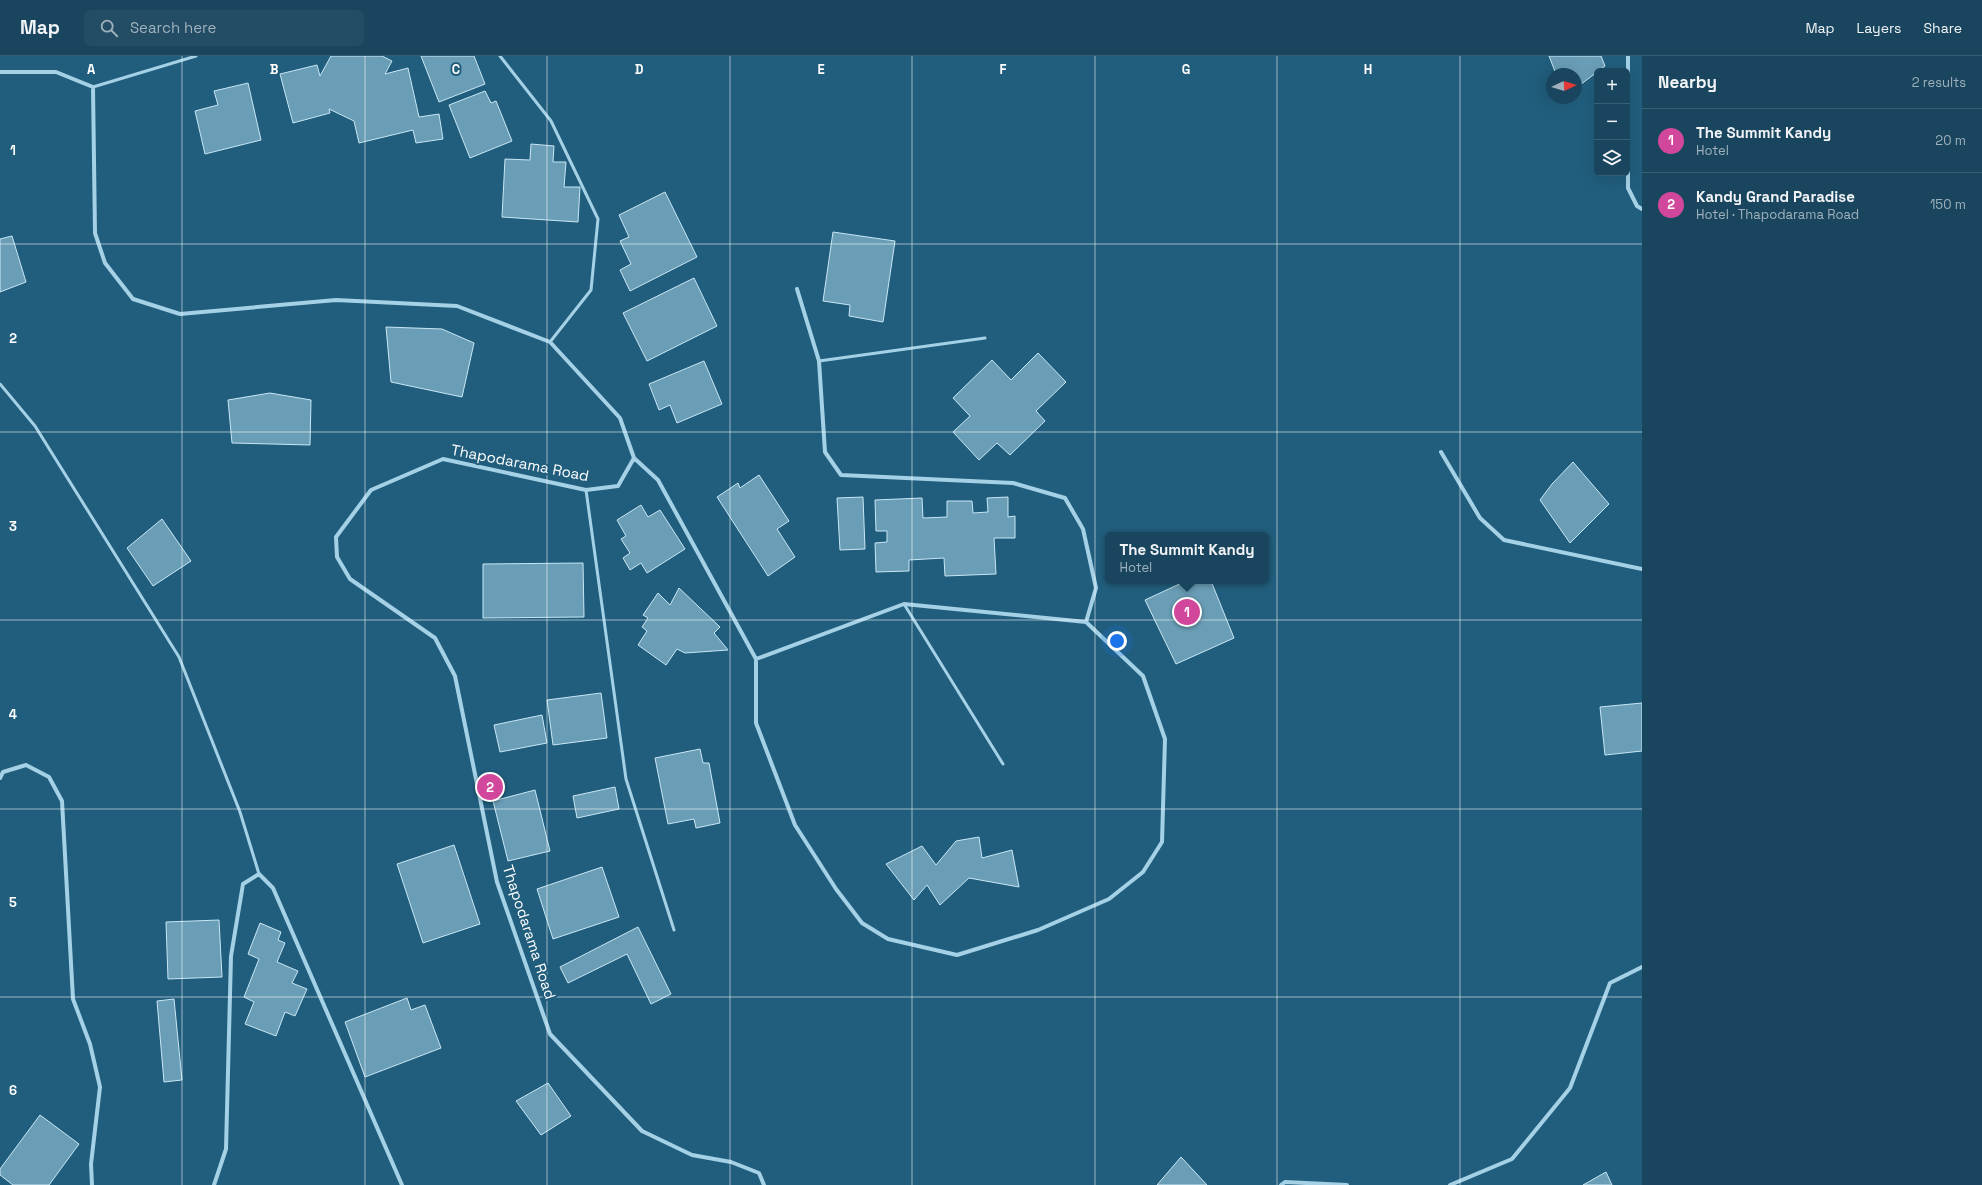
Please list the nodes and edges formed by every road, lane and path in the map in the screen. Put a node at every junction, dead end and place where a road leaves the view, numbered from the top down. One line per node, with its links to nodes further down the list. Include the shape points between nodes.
1 (196, 56): 5 (lane)
2 (500, 56): 9 (lane, via 551,120 598,219 591,290)
3 (1628, 56): 6 (street, via 1628,188 1637,206)
4 (0, 72): 5 (street, via 56,72)
5 (93, 88): 9 (street, via 95,233 104,263 133,299 180,314 336,300 457,306)
6 (1642, 209)
7 (797, 289): 10 (street)
8 (985, 338): 10 (lane)
9 (550, 342): 13 (street, via 620,418)
10 (819, 361): 17 (street, via 824,452 841,475 1013,483 1065,498 1083,529 1096,588)
11 (0, 384): 21 (lane, via 35,426 179,657 240,812)
12 (1441, 452): 15 (street, via 1480,518 1504,540)
13 (634, 458): 14 (street, Thapodarama Road, via 618,486); 18 (street, via 658,480)
14 (586, 490): 22 (lane, via 626,779); 27 (street, Thapodarama Road, via 443,459 371,490 336,537 337,556 350,578 435,638 455,676 497,882 550,1034 642,1131 692,1155 731,1162 759,1173)
15 (1642, 569)
16 (904, 604): 17 (street); 18 (street); 19 (lane)
17 (1086, 622): 18 (street, via 1143,676 1165,739 1162,842 1143,872 1109,899 1038,930 957,955 888,940 862,923 836,889 795,825 756,723)
18 (756, 659)
19 (1003, 764)
20 (0, 778): 24 (street, via 3,772 26,765 49,777 62,801 73,999 90,1044 100,1087 91,1164)
21 (259, 874): 25 (street, via 243,884 231,956 226,1149); 26 (street, via 273,888)
22 (674, 930)
23 (1642, 967): 30 (street, via 1610,983 1570,1088 1512,1160)
24 (92, 1185)
25 (214, 1185)
26 (402, 1185)
27 (764, 1185)
28 (1281, 1185): 29 (street, via 1285,1182)
29 (1347, 1185)
30 (1450, 1185)

